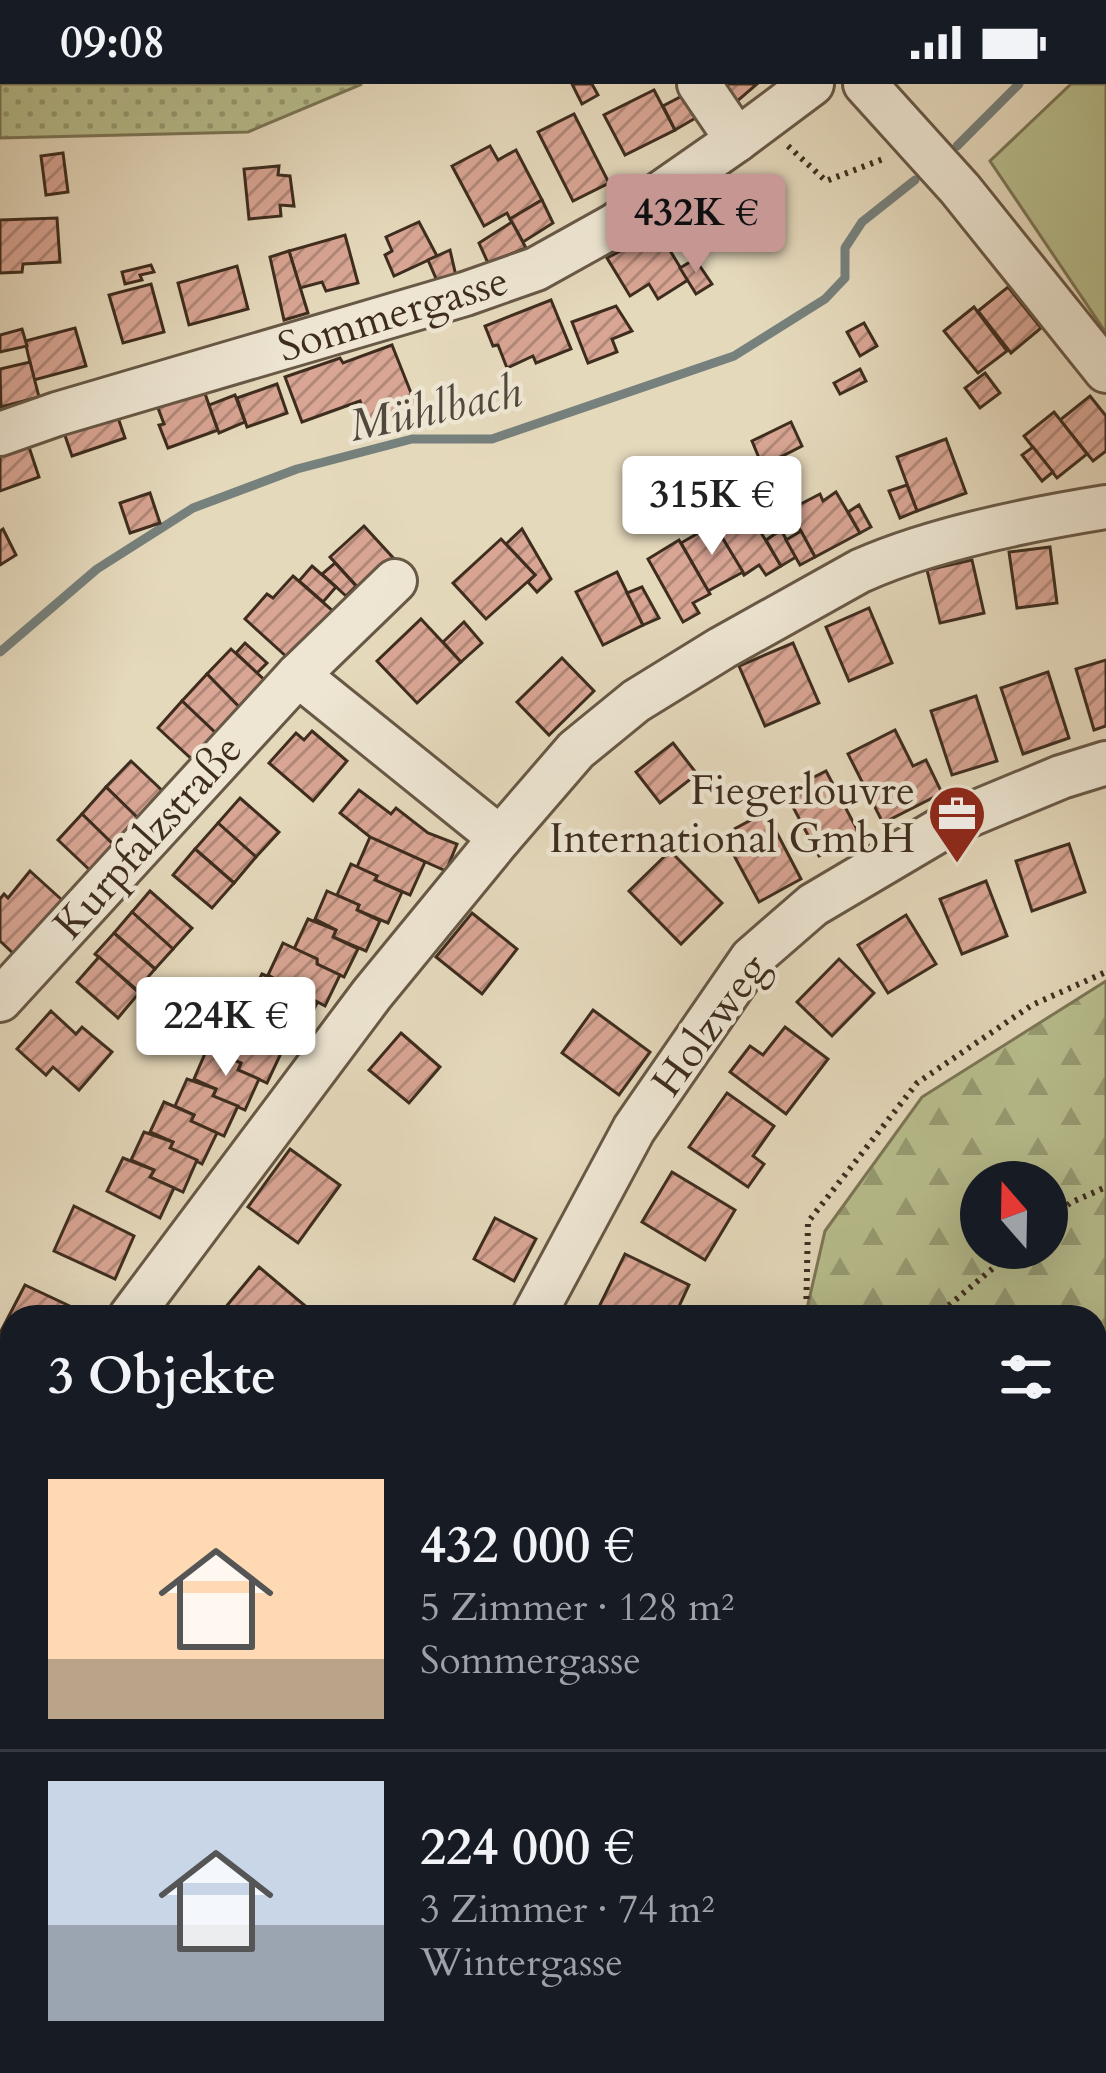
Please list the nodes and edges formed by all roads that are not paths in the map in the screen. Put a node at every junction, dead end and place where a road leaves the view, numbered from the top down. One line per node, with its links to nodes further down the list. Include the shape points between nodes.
1 (700, 84): 4 (street)
2 (812, 84): 4 (street, Sommergasse)
3 (865, 84): 5 (street)
4 (749, 131): 6 (street, Sommergasse, via 615,225 536,269)
5 (1106, 371)
6 (0, 434)
7 (1106, 507): 11 (street, via 963,538 860,571 636,701 576,750)
8 (395, 581): 9 (street, Kurpfalzstraße)
9 (298, 675): 11 (street); 12 (street, Kurpfalzstraße)
10 (1106, 763): 14 (street, Holzweg, via 955,821 813,904 752,958 634,1129)
11 (500, 838): 13 (street)
12 (0, 1000)
13 (139, 1305)
14 (539, 1305)

